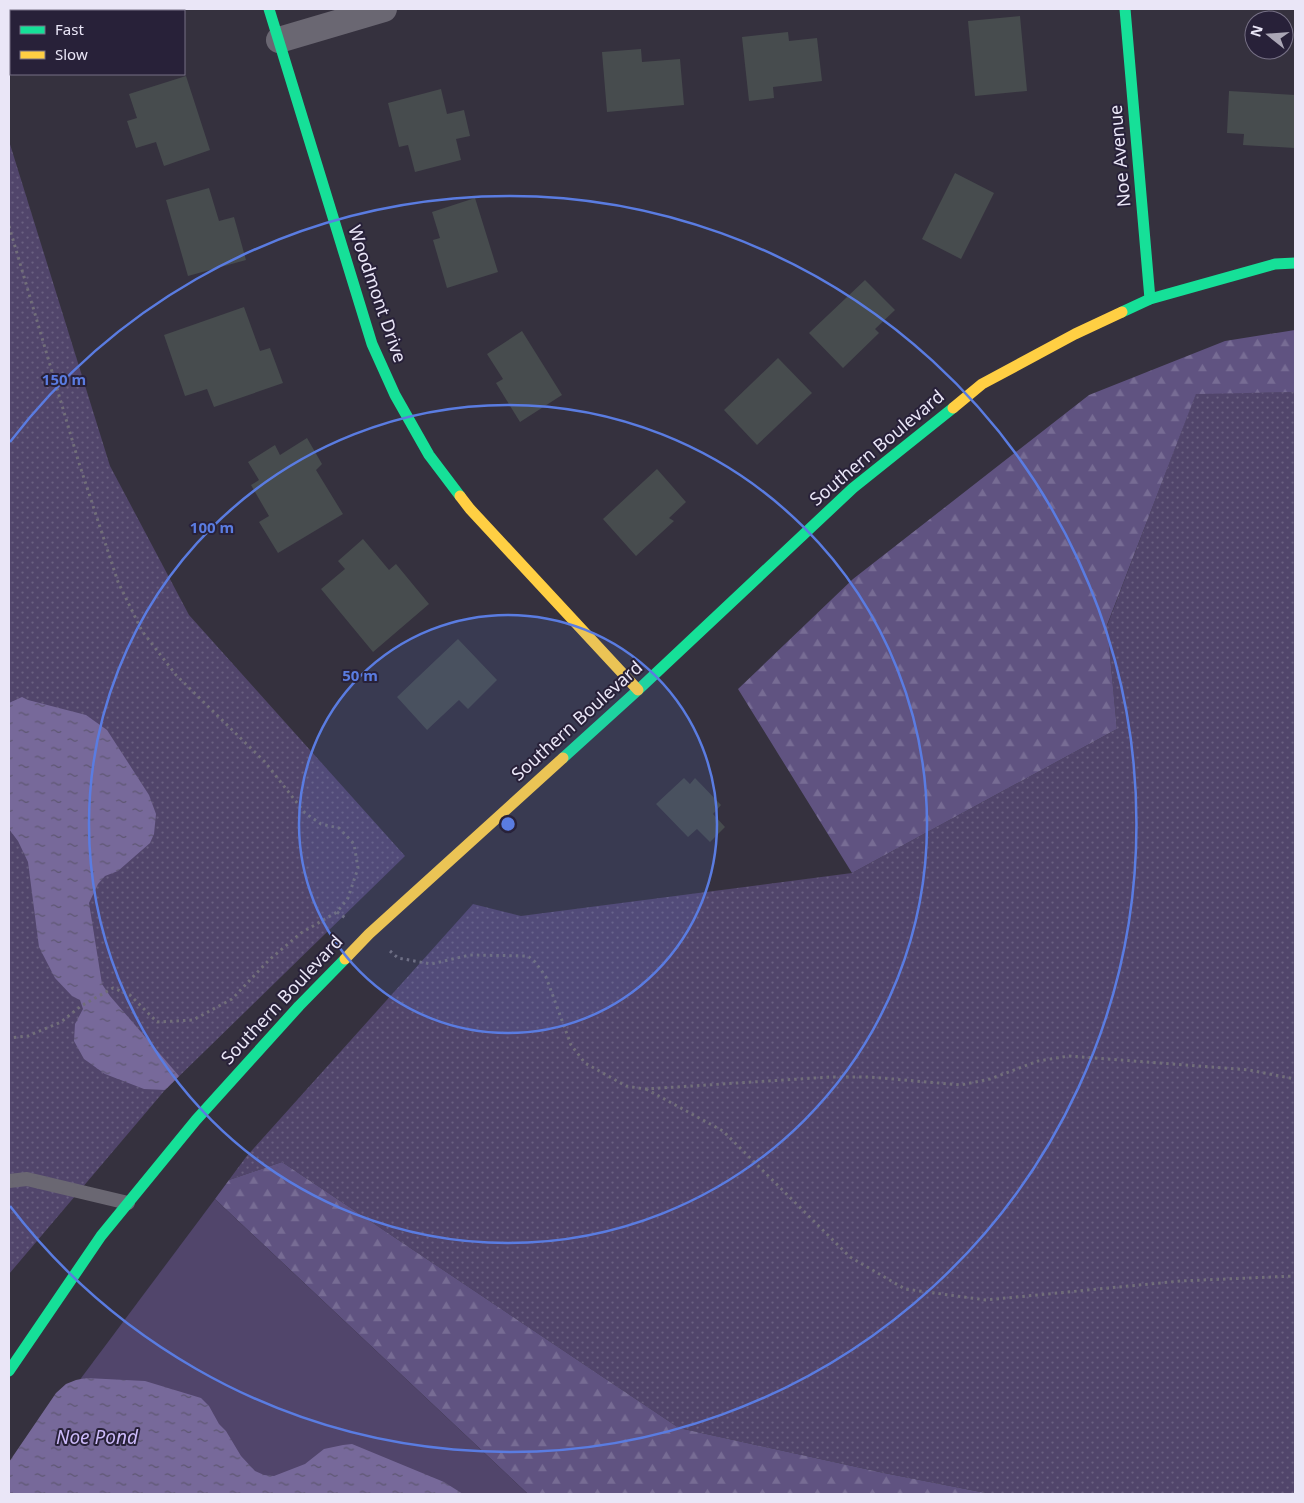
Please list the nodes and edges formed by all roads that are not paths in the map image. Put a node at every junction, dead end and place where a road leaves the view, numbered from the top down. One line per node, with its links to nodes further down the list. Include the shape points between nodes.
1 (269, 9): 4 (main road, Woodmont Drive)
2 (384, 9): 4 (street)
3 (1125, 9): 6 (main road, Noe Avenue)
4 (279, 40): 7 (main road, Woodmont Drive, via 372,344 395,395 429,454 470,509)
5 (1295, 262): 6 (main road, Southern Boulevard, via 1275,264)
6 (1150, 299): 7 (main road, Southern Boulevard, via 1075,334 982,384 853,488)
7 (638, 690): 9 (main road, Southern Boulevard, via 369,934 196,1120)
8 (9, 1181): 9 (lane, via 27,1179)
9 (128, 1203): 10 (main road, Southern Boulevard, via 101,1236)
10 (9, 1371)

